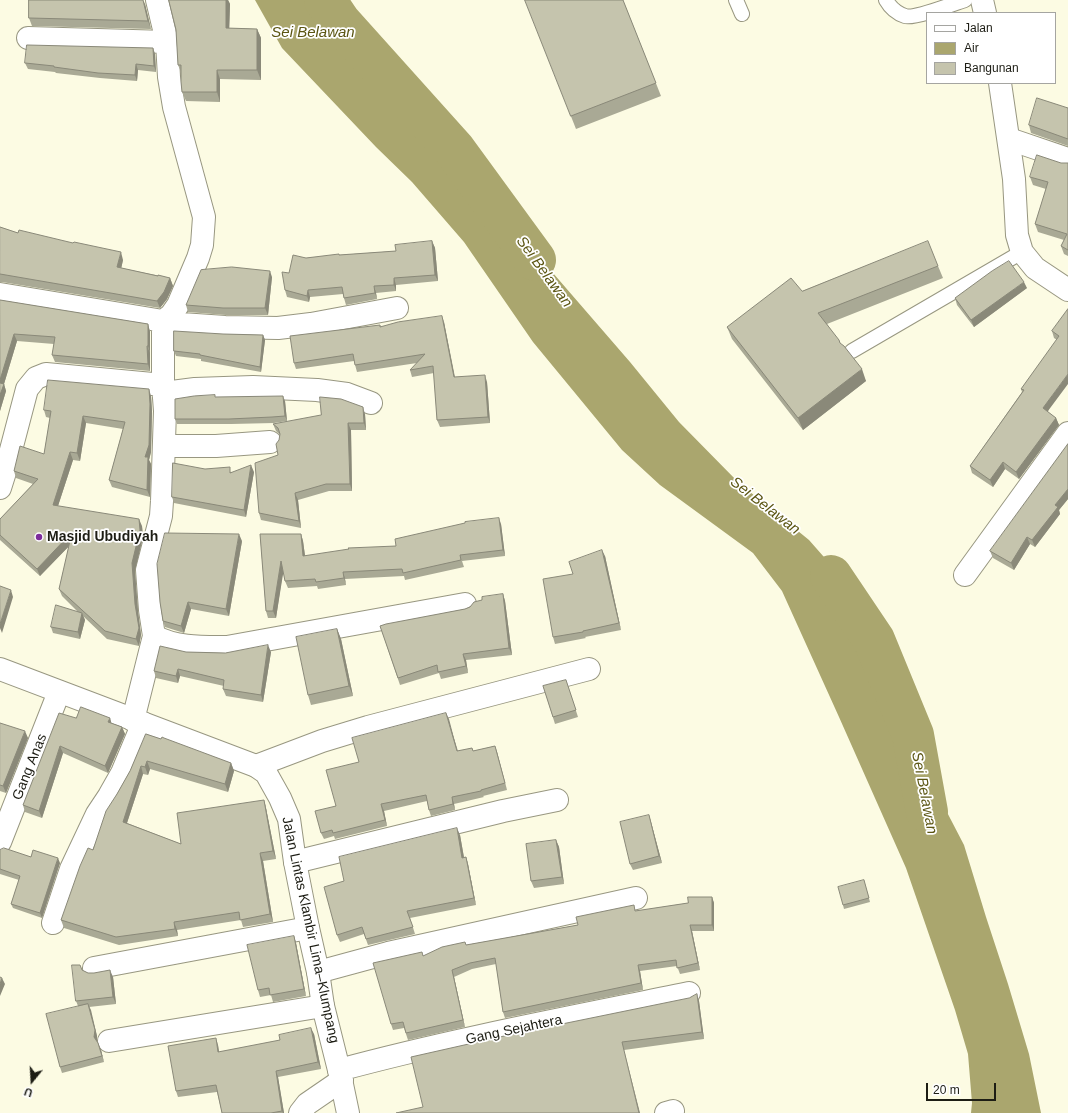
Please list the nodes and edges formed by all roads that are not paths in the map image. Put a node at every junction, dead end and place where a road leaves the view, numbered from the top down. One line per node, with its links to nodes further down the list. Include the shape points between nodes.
1 (157, 0): 11 (street)
2 (736, 0): 9 (lane)
3 (886, 0): 6 (lane, via 890,8 906,16)
4 (965, 0): 7 (lane)
5 (982, 0): 8 (street)
6 (926, 12)
7 (927, 12)
8 (985, 12)
9 (742, 14)
10 (28, 38): 11 (street)
11 (167, 42): 19 (street, via 174,107 204,217 202,245 198,258 178,305)
12 (1000, 84): 13 (street)
13 (1009, 140): 14 (street); 15 (street, via 1017,235)
14 (1068, 159)
15 (1022, 252): 16 (street, via 1035,268); 20 (lane)
16 (1068, 290)
17 (0, 294): 19 (street)
18 (397, 308): 19 (street, via 278,328)
19 (163, 321): 21 (street)
20 (852, 351)
21 (163, 389): 22 (street, via 253,387 310,390 347,394); 25 (street); 26 (street, via 46,374 36,378 27,389)
22 (371, 403)
23 (1068, 433): 27 (street)
24 (270, 442): 25 (street)
25 (164, 446): 29 (street, via 161,516 147,570)
26 (0, 488)
27 (965, 575)
28 (465, 604): 29 (street, via 227,647 190,647)
29 (154, 636): 33 (street)
30 (0, 669): 32 (street, Jalan Lintas Klambir Lima–Klumpang)
31 (589, 670): 34 (street, via 368,727)
32 (60, 692): 33 (street, Jalan Lintas Klambir Lima–Klumpang); 36 (street, Gang Anas)
33 (138, 721): 34 (street, Jalan Lintas Klambir Lima–Klumpang); 39 (street, via 122,773 97,814 74,863)
34 (256, 766): 37 (street, Jalan Lintas Klambir Lima–Klumpang, via 266,773 289,819)
35 (557, 800): 37 (street)
36 (0, 842)
37 (296, 862): 40 (street, Jalan Lintas Klambir Lima–Klumpang)
38 (636, 898): 42 (street, via 388,953)
39 (53, 923)
40 (308, 928): 41 (street); 42 (street, Jalan Lintas Klambir Lima–Klumpang)
41 (94, 968)
42 (318, 972): 44 (street, Jalan Lintas Klambir Lima–Klumpang)
43 (689, 993): 46 (street, Gang Sejahtera, via 393,1056)
44 (323, 1006): 45 (street); 46 (street, Jalan Lintas Klambir Lima–Klumpang)
45 (109, 1041)
46 (340, 1075): 47 (street, Gang Sejahtera); 48 (street, Jalan Lintas Klambir Lima–Klumpang)
47 (300, 1113)
48 (348, 1113)

